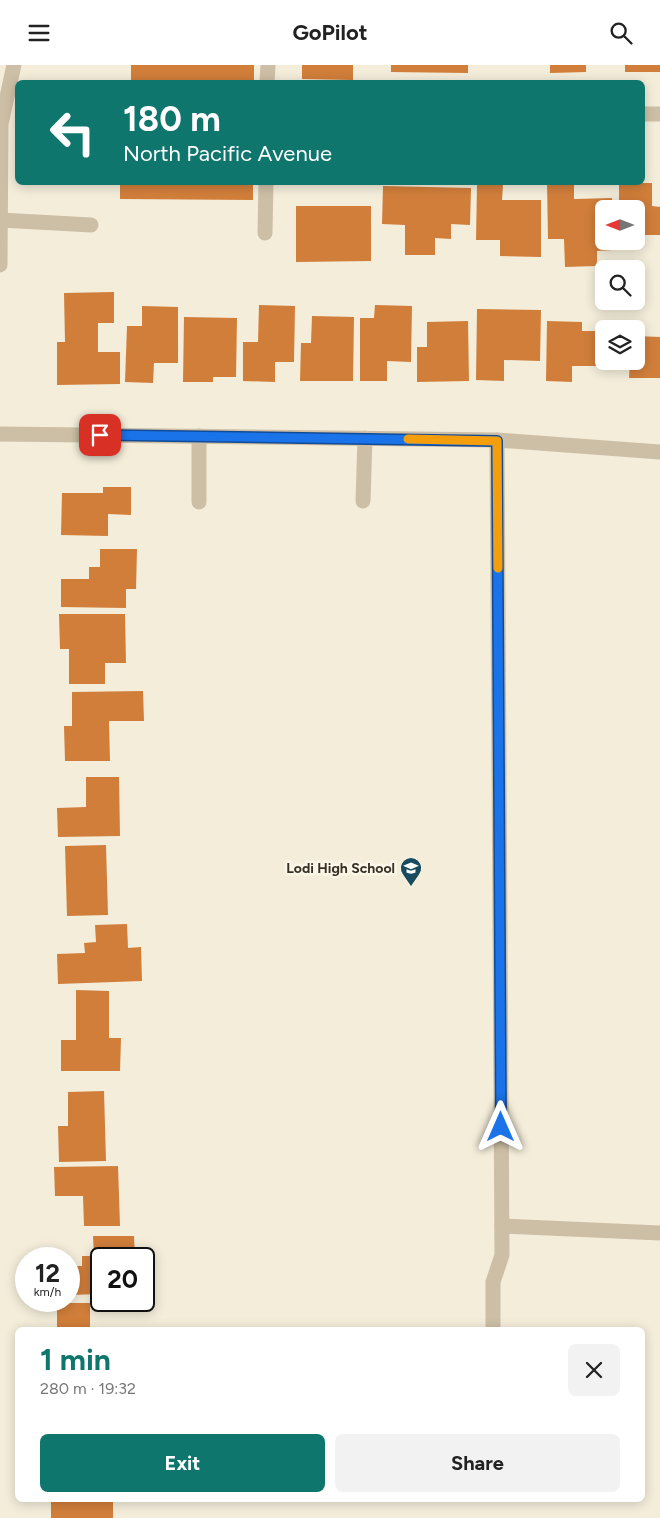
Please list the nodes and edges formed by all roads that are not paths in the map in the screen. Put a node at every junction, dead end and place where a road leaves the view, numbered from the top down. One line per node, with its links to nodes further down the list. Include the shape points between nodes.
1 (14, 65): 7 (street, via 1,124)
2 (268, 65): 3 (street)
3 (267, 80)
4 (645, 114): 5 (street)
5 (660, 114)
6 (266, 185): 9 (street)
7 (0, 220): 8 (street); 10 (street)
8 (91, 225)
9 (264, 233)
10 (0, 265)
11 (0, 434): 12 (street)
12 (199, 437): 13 (street); 17 (street)
13 (365, 439): 14 (street); 16 (street)
14 (497, 441): 15 (street); 18 (street)
15 (660, 452)
16 (363, 501)
17 (199, 502)
18 (502, 1225): 19 (street); 20 (street, via 502,1255 493,1282)
19 (660, 1233)
20 (493, 1327)

